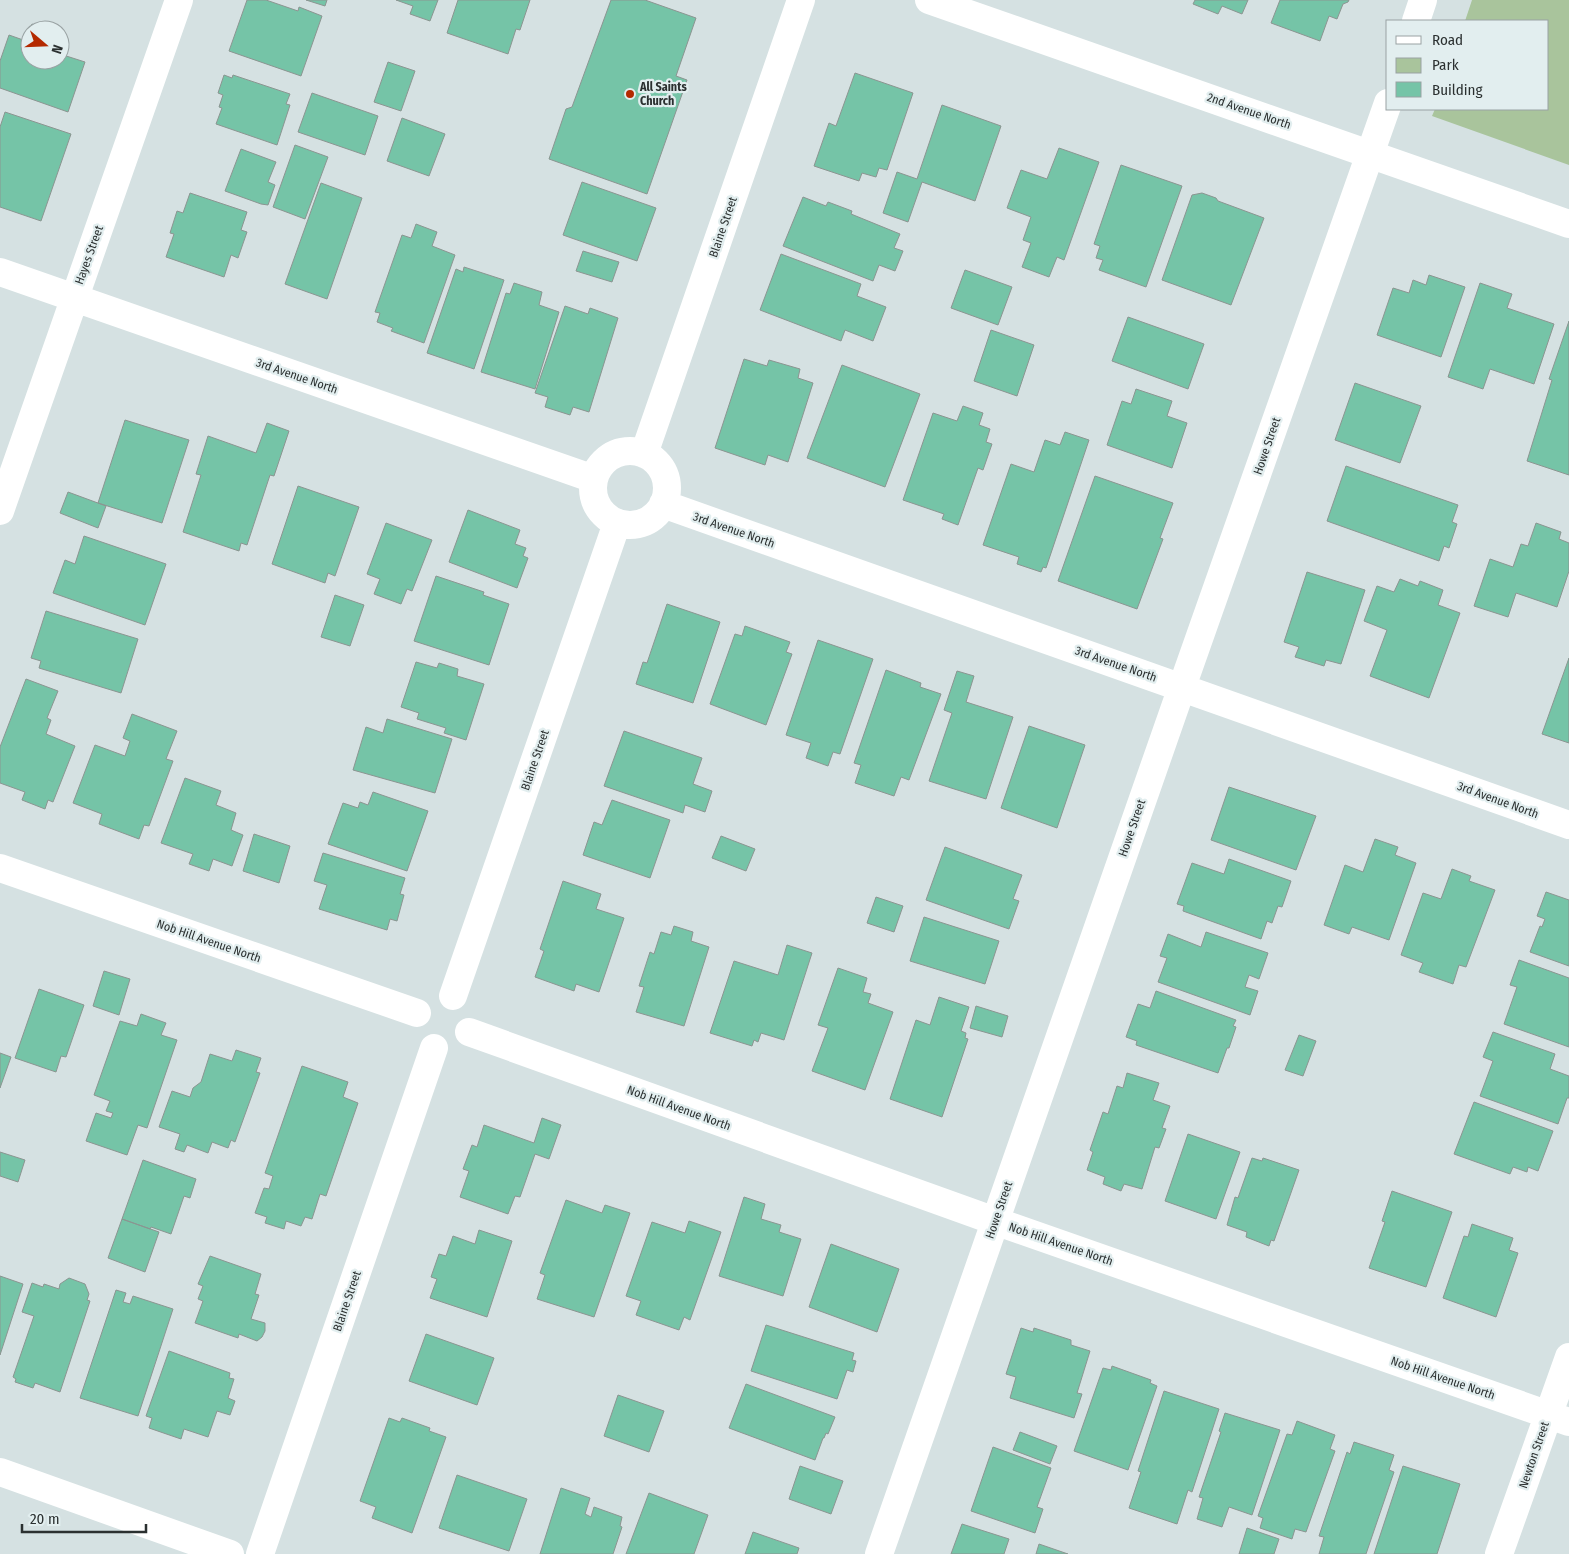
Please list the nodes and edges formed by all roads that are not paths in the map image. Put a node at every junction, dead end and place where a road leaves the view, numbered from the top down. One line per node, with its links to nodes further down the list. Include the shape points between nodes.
1 (179, 0): 10 (street, Hayes Street)
2 (801, 0): 11 (street, Blaine Street)
3 (929, 0): 7 (street, 2nd Avenue North)
4 (1423, 0): 5 (street)
5 (1416, 20)
6 (1386, 109): 7 (street, Howe Street)
7 (1370, 154): 8 (street, 2nd Avenue North); 16 (street, Howe Street)
8 (1569, 224)
9 (0, 272): 10 (street, 3rd Avenue North)
10 (73, 298): 12 (street, 3rd Avenue North); 14 (street, Hayes Street)
11 (644, 454): 12 (street, via 633,451 611,457 602,464); 13 (street, via 662,469 667,492)
12 (594, 479): 15 (street, via 594,500 600,511)
13 (663, 504): 15 (street, via 646,522 634,526); 16 (street, 3rd Avenue North)
14 (0, 511)
15 (617, 523): 19 (street, Blaine Street)
16 (1182, 687): 17 (street, 3rd Avenue North); 23 (street, Howe Street)
17 (1569, 825)
18 (0, 868): 20 (street, Nob Hill Avenue North)
19 (453, 996): 20 (street, via 430,998); 21 (street, via 468,1009 471,1018)
20 (418, 1013): 22 (street, via 419,1036)
21 (469, 1032): 22 (street, via 461,1044 453,1048); 23 (street, Nob Hill Avenue North)
22 (434, 1048): 28 (street, Blaine Street)
23 (995, 1221): 25 (street, Nob Hill Avenue North); 29 (street, Howe Street)
24 (1569, 1357): 25 (street, Newton Street)
25 (1559, 1418): 30 (street, Newton Street)
26 (0, 1472): 27 (street)
27 (230, 1554)
28 (260, 1554)
29 (879, 1554)
30 (1499, 1554)

